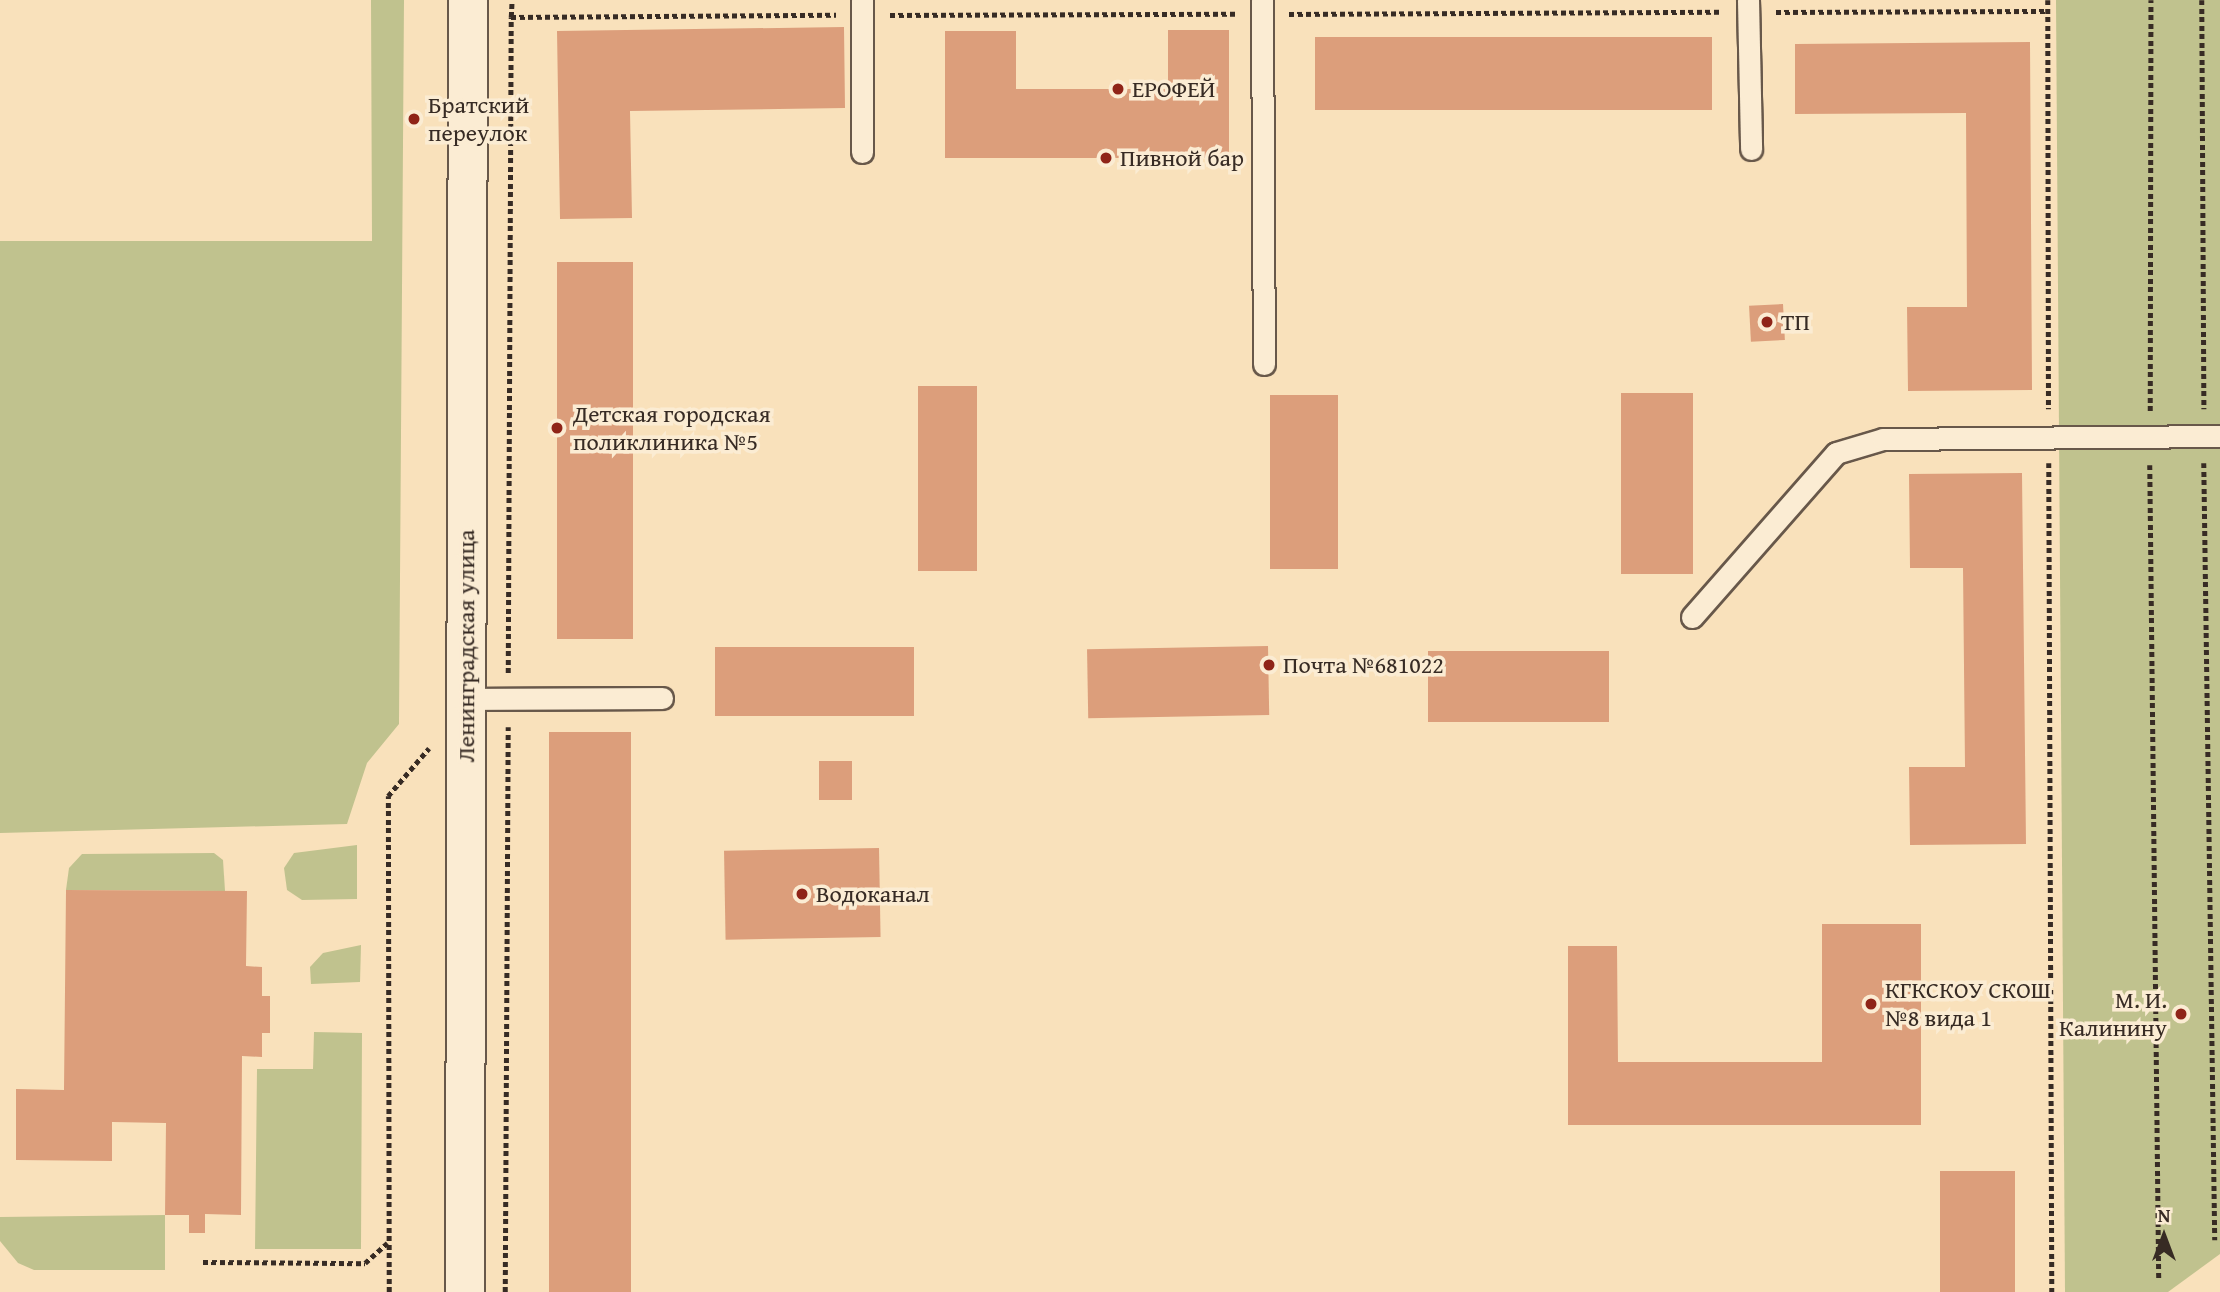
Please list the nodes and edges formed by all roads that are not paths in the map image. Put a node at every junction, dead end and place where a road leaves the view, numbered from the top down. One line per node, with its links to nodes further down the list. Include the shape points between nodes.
1 (468, 0): 11 (main road, Ленинградская улица)
2 (1748, 6): 5 (lane)
3 (1262, 7): 7 (lane)
4 (862, 8): 6 (lane)
5 (1751, 149)
6 (862, 152)
7 (1264, 364)
8 (2212, 436): 9 (lane, via 1883,439 1836,453)
9 (1692, 617)
10 (662, 698): 11 (lane)
11 (466, 699): 12 (main road, Ленинградская улица)
12 (465, 1292)

